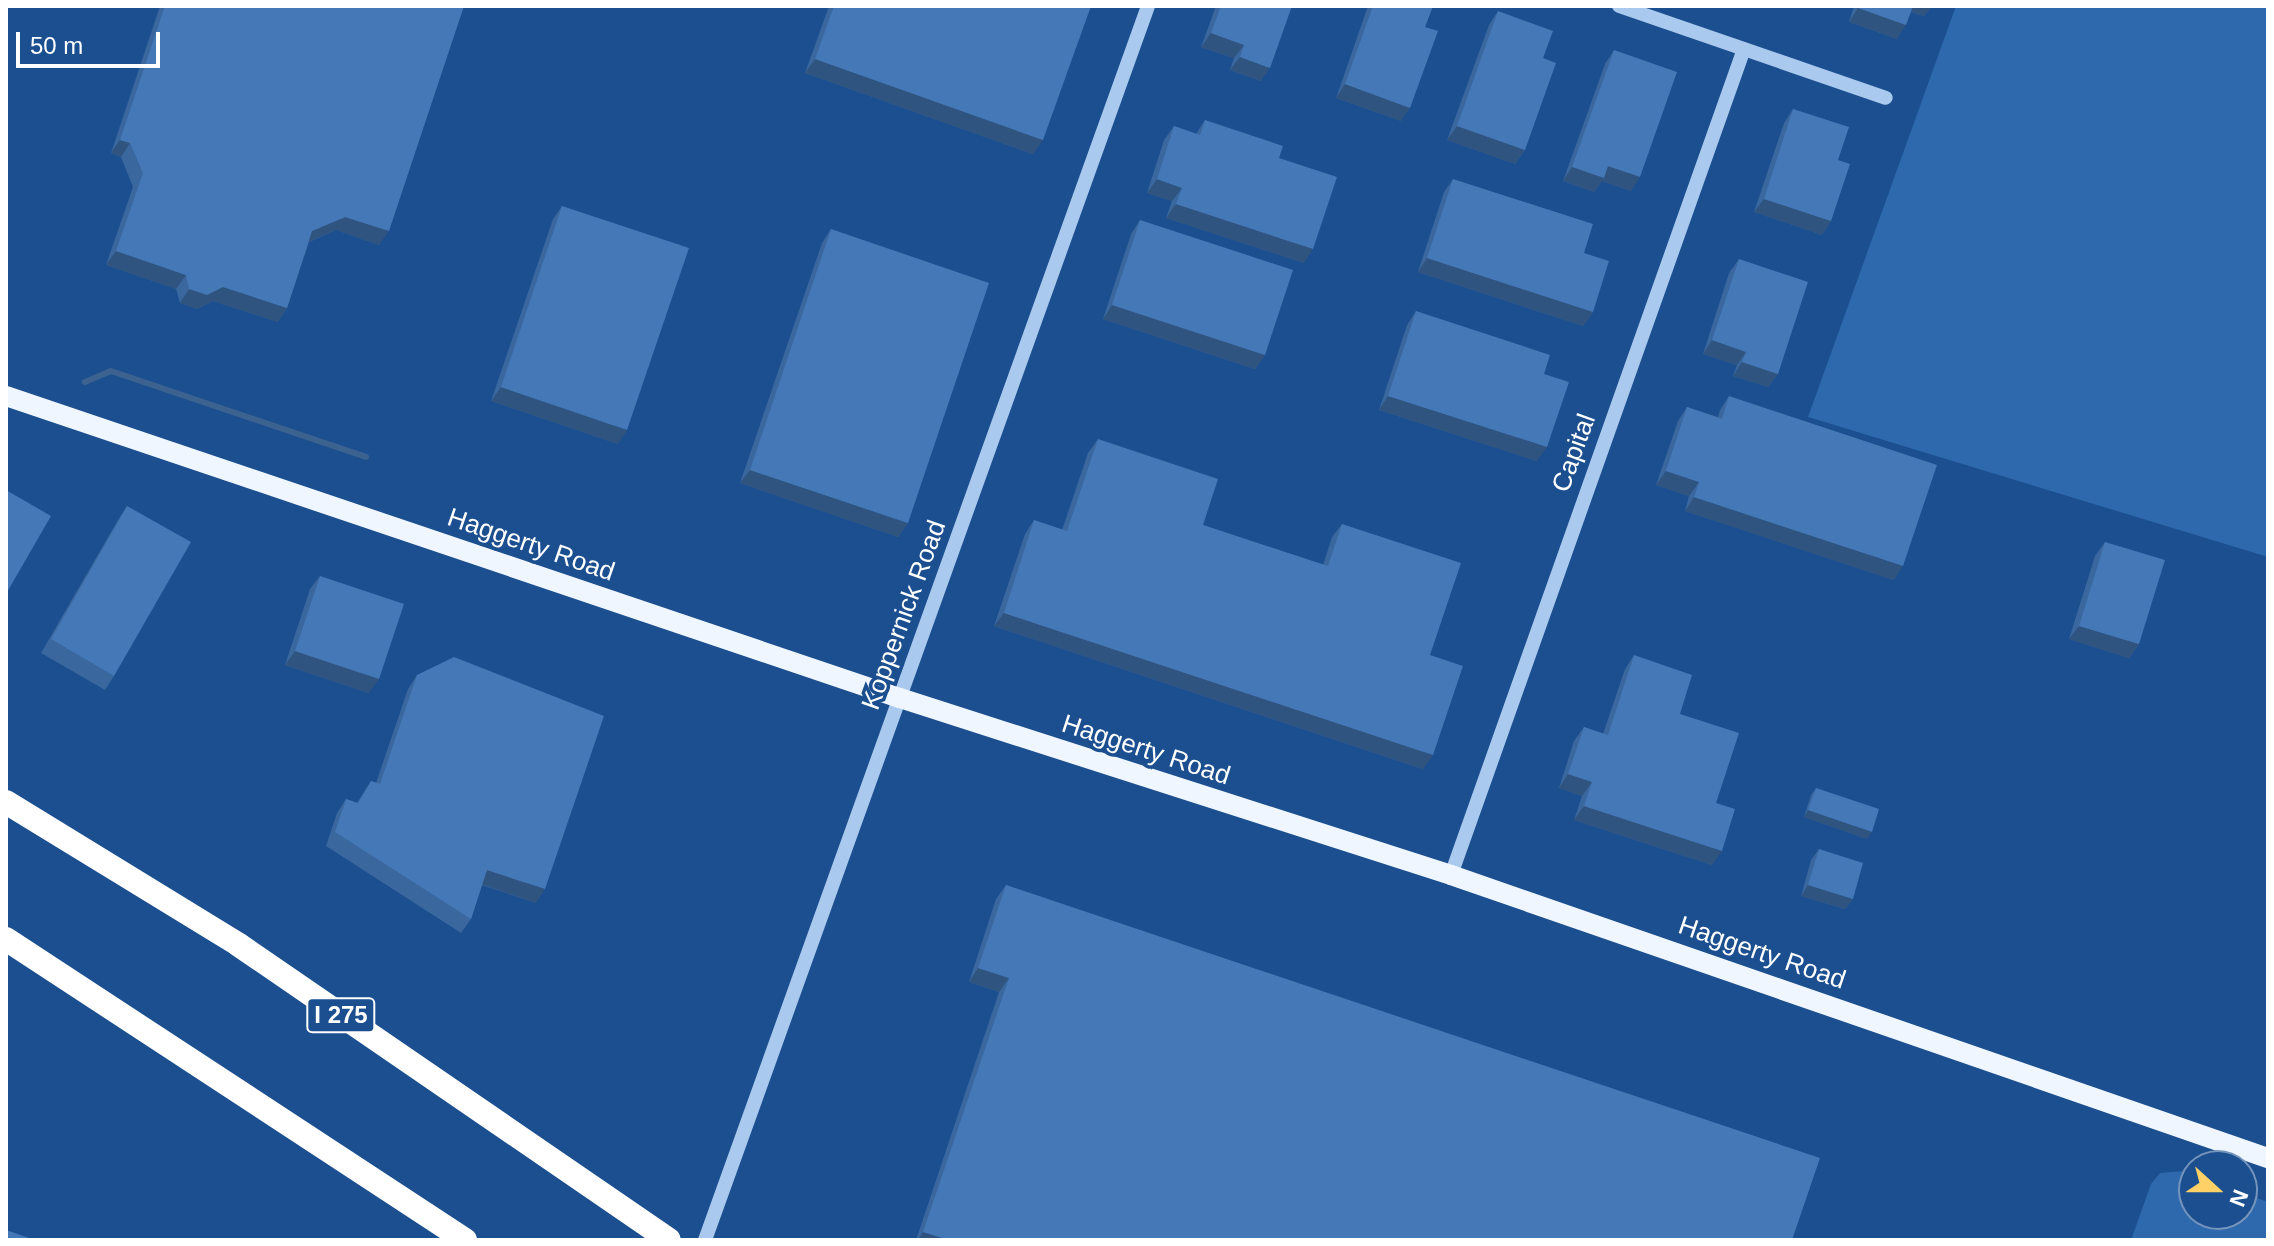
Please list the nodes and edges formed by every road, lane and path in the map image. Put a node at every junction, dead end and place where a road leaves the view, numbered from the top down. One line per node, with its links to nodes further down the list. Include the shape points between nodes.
1 (1148, 6): 6 (street, Koppernick Road)
2 (1619, 6): 3 (street)
3 (1744, 49): 4 (street); 8 (street, Capital)
4 (1886, 98)
5 (6, 396): 6 (main road, Haggerty Road)
6 (900, 698): 8 (main road, Haggerty Road); 13 (street, Koppernick Road)
7 (6, 802): 12 (highway, I 275, via 239,945)
8 (1451, 875): 10 (main road, Haggerty Road)
9 (6, 939): 11 (highway)
10 (2268, 1158)
11 (465, 1240)
12 (669, 1240)
13 (705, 1240)

